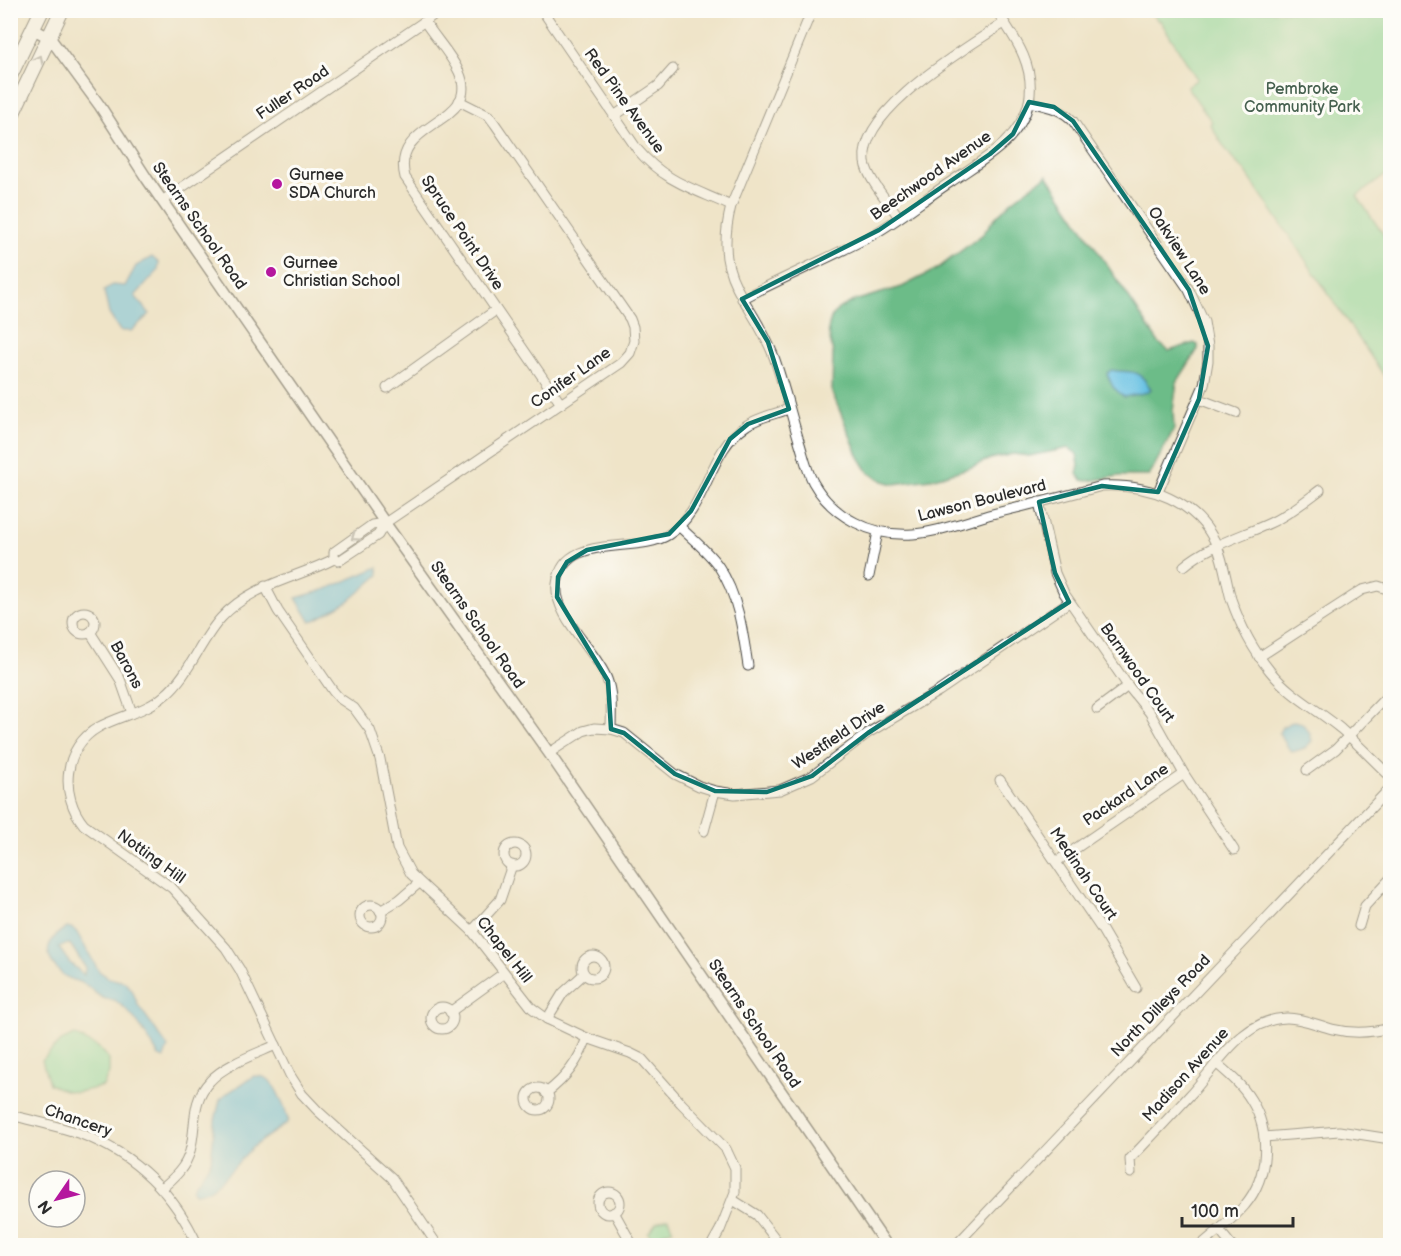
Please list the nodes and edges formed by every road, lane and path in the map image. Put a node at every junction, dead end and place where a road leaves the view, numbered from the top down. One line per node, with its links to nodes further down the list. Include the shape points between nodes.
1 (42, 10): 9 (highway)
2 (62, 10): 10 (highway)
3 (441, 10): 7 (street, Fuller Road)
4 (542, 10): 15 (street, Red Pine Avenue)
5 (812, 10): 18 (street, Lawson Boulevard)
6 (996, 10): 8 (street, Beechwood Avenue)
7 (424, 22): 13 (street, via 459,72); 17 (street, Fuller Road)
8 (1004, 23): 14 (street, Beechwood Avenue, via 1026,61); 19 (street, via 908,89 871,136 865,151 868,171)
9 (33, 29): 10 (main road, Stearns School Road); 12 (highway)
10 (50, 38): 16 (highway, one-way to 10); 17 (main road, Stearns School Road)
11 (673, 69): 15 (street, via 658,86)
12 (10, 76)
13 (459, 101): 21 (street, Spruce Point Drive, via 447,115 411,141 403,168 405,177); 24 (street, Conifer Lane, via 489,116 633,327 634,341 626,358)
14 (1029, 102): 19 (street, Beechwood Avenue, via 1014,134 1003,144); 23 (street, Oakview Lane, via 1054,107 1073,121 1189,290 1204,322 1208,346)
15 (614, 116): 18 (street, Red Pine Avenue, via 651,166 670,179)
16 (10, 119)
17 (162, 201): 30 (main road, Stearns School Road)
18 (731, 206): 20 (street, Lawson Boulevard, via 725,251 729,272)
19 (899, 217): 20 (street, Beechwood Avenue, via 869,237)
20 (742, 299): 25 (street, Lawson Boulevard, via 768,342)
21 (496, 310): 22 (street); 24 (street, Spruce Point Drive)
22 (387, 388)
23 (1199, 399): 26 (street); 28 (street, Oakview Lane)
24 (561, 404): 30 (street, Conifer Lane)
25 (789, 409): 31 (street, via 748,424 730,439); 32 (street, Lawson Boulevard, via 808,470 825,499 846,518)
26 (1236, 413)
27 (1320, 490): 33 (street, via 1272,522)
28 (1158, 492): 29 (street, Lawson Boulevard, via 1132,486 1102,486); 33 (street, Lawson Boulevard, via 1192,513)
29 (1039, 502): 32 (street, Lawson Boulevard, via 925,532); 38 (street, Barnwood Court, via 1056,573)
30 (385, 523): 36 (street, Notting Hill, via 378,536 339,561 334,559); 48 (main road, Stearns School Road)
31 (679, 526): 41 (street, via 718,565 728,582); 46 (street, via 655,540 578,553 558,578 559,603 608,681)
32 (878, 532): 35 (street)
33 (1217, 545): 34 (street); 40 (street, Lawson Boulevard, via 1240,624)
34 (1184, 566)
35 (869, 576)
36 (265, 586): 45 (street, Notting Hill, via 240,600 220,619 171,691); 60 (street, Chapel Hill, via 333,691 354,708 370,730 380,759 397,848)
37 (1390, 590): 40 (street, via 1378,586 1362,590)
38 (1069, 602): 42 (street, Barnwood Court); 54 (street, Westfield Drive, via 939,691 868,733 812,776 767,792)
39 (90, 632): 45 (street, Barons, via 120,679)
40 (1259, 657): 47 (street, Lawson Boulevard, via 1294,695)
41 (748, 666)
42 (1128, 686): 44 (street); 50 (street, Barnwood Court, via 1150,713)
43 (1390, 693): 47 (street)
44 (1097, 709)
45 (132, 713): 71 (street, Notting Hill, via 100,726 76,751 68,774 74,811 90,831 172,888 226,948)
46 (611, 729): 48 (street, via 583,731); 54 (street, Westfield Drive, via 629,737 675,774)
47 (1349, 737): 49 (street); 51 (street, Lawson Boulevard)
48 (549, 753): 87 (main road, Stearns School Road)
49 (1307, 770)
50 (1184, 774): 56 (street, Barnwood Court); 57 (street, Packard Lane)
51 (1390, 776)
52 (1000, 780): 57 (street, Medinah Court)
53 (1390, 788): 88 (street, North Dilleys Road)
54 (715, 791): 55 (street)
55 (704, 831)
56 (1234, 850)
57 (1056, 862): 66 (street, Medinah Court)
58 (512, 865): 63 (street, via 500,900)
59 (1390, 879): 62 (street, via 1365,906)
60 (419, 883): 61 (street); 63 (street, Chapel Hill)
61 (380, 911)
62 (1359, 926)
63 (472, 931): 64 (street, Chapel Hill)
64 (504, 973): 67 (street); 68 (street, Chapel Hill, via 526,1002)
65 (584, 974): 68 (street, via 563,993)
66 (1136, 988)
67 (450, 1012)
68 (547, 1018): 70 (street, Chapel Hill)
69 (1390, 1028): 72 (street, Madison Avenue, via 1348,1032 1301,1020 1278,1019 1242,1035)
70 (587, 1038): 73 (street, via 571,1070); 79 (street, Chapel Hill, via 642,1059 721,1143 735,1168)
71 (276, 1045): 78 (street, via 223,1071 206,1086 195,1106 186,1161); 83 (street, Notting Hill, via 303,1094 392,1178)
72 (1216, 1063): 75 (street, via 1251,1099); 77 (street, Madison Avenue, via 1130,1159)
73 (546, 1093)
74 (10, 1115): 78 (street, Chancery, via 98,1141 126,1157)
75 (1264, 1137): 76 (street, via 1339,1131); 81 (street, via 1264,1163 1257,1185 1246,1203)
76 (1390, 1140)
77 (1131, 1173)
78 (162, 1188): 82 (street, Chancery)
79 (733, 1200): 85 (street, Chapel Hill); 86 (street, via 757,1215)
80 (614, 1212): 84 (street)
81 (1219, 1230): 89 (street); 90 (street)
82 (198, 1245)
83 (438, 1245)
84 (633, 1245)
85 (711, 1245)
86 (781, 1245)
87 (887, 1245)
88 (955, 1245)
89 (1200, 1245)
90 (1232, 1245)

